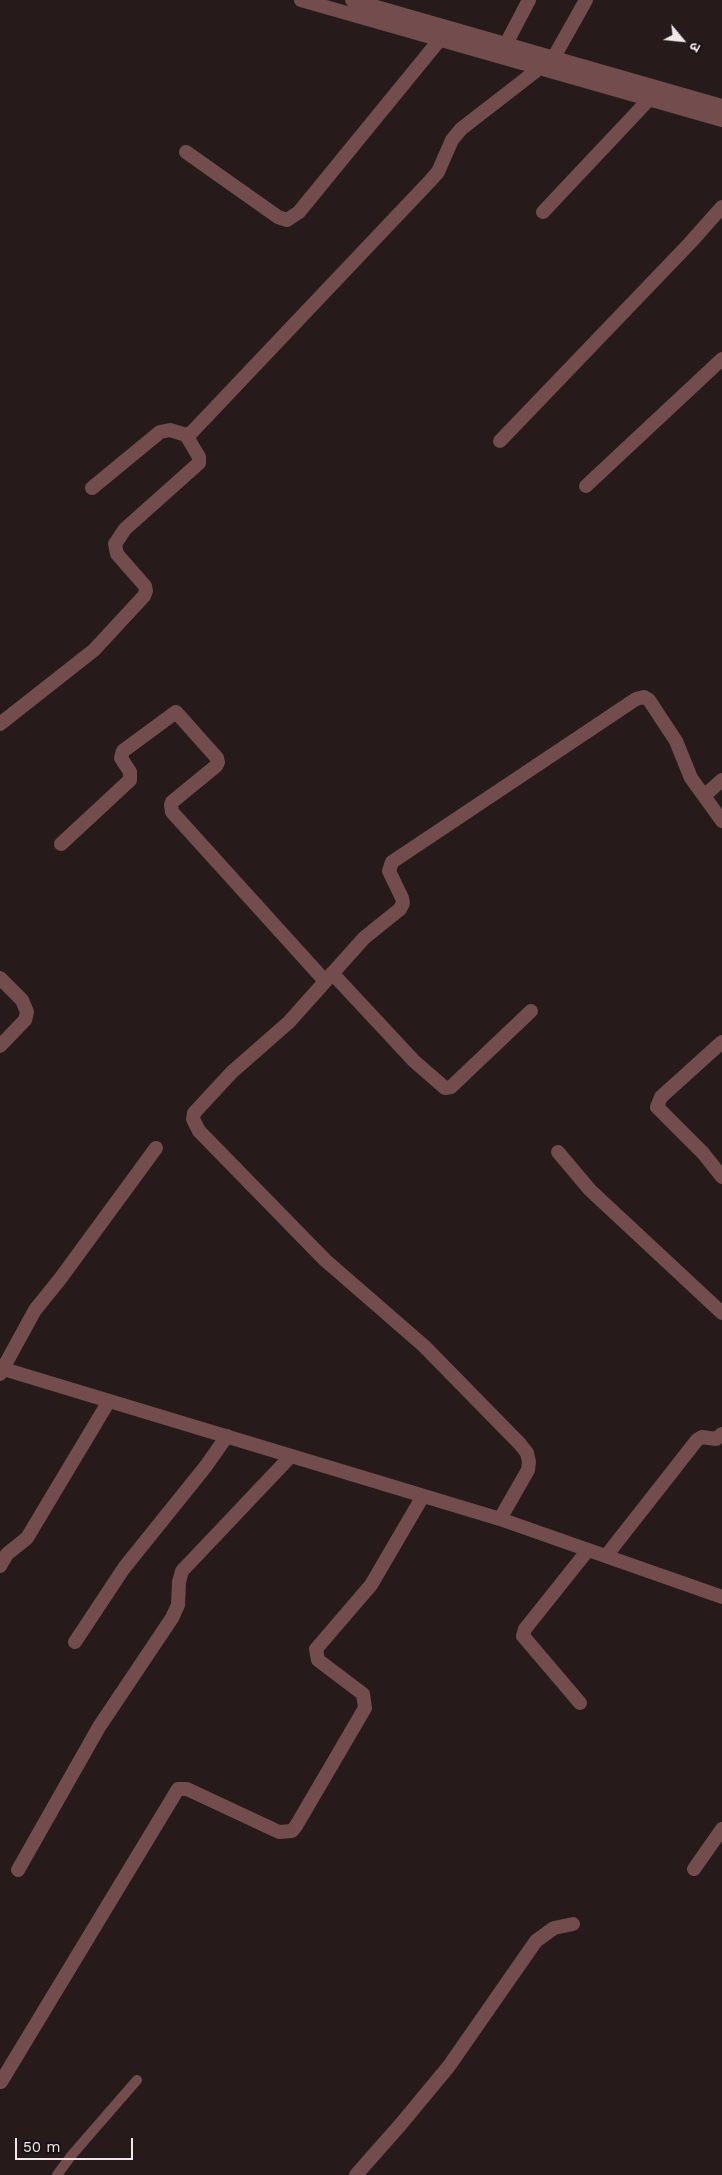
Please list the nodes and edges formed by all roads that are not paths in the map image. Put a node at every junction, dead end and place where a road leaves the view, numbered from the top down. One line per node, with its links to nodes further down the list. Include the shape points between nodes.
1 (301, 0): 6 (street)
2 (352, 0): 5 (street)
3 (529, 0): 7 (street)
4 (586, 0): 8 (street)
5 (450, 27): 6 (street); 7 (street)
6 (440, 39): 9 (street); 14 (street, via 299,212 287,220 278,217)
7 (506, 44): 8 (street)
8 (554, 57): 9 (street); 10 (street)
9 (542, 67): 11 (street); 18 (street, via 461,129 430,181)
10 (661, 87): 11 (street); 12 (street)
11 (650, 98): 13 (street); 16 (street)
12 (722, 106)
13 (722, 120)
14 (186, 152)
15 (722, 207): 19 (street)
16 (542, 212)
17 (722, 359): 20 (street)
18 (186, 435): 21 (street, via 170,430 160,432); 22 (street, via 200,458 198,463 125,529 115,544 117,554 145,586 144,596 94,650)
19 (500, 441)
20 (586, 486)
21 (92, 488)
22 (0, 724)
23 (722, 780): 24 (street)
24 (704, 796): 25 (street); 27 (street, via 685,765 676,741 649,700 644,697 636,699 392,862 389,871 402,898 402,906 364,938)
25 (722, 821)
26 (61, 844): 27 (street, via 130,780 130,772 121,758 123,751 176,712 218,762 172,802 172,812)
27 (328, 977): 29 (street, via 445,1088 452,1087); 42 (street, via 289,1022 196,1108 193,1119 199,1131 326,1260 424,1346 527,1453 528,1470)
28 (0, 978): 31 (street, via 22,1000 27,1012 25,1020)
29 (531, 1011)
30 (722, 1042): 34 (street, via 661,1098 658,1107)
31 (0, 1046)
32 (156, 1148): 36 (street, via 35,1310)
33 (558, 1152): 35 (street, via 590,1190)
34 (722, 1177)
35 (722, 1313)
36 (1, 1370): 37 (street)
37 (109, 1401): 39 (street); 45 (street, via 27,1538 7,1554)
38 (722, 1434): 44 (street, via 716,1439 702,1437 697,1440)
39 (227, 1436): 40 (street); 47 (street, via 124,1568)
40 (292, 1456): 41 (street); 51 (street, via 182,1571 178,1605 172,1618 99,1727)
41 (423, 1496): 42 (street); 54 (street, via 371,1585 316,1649 318,1660 363,1694 365,1708 296,1826 279,1832 187,1789 178,1789)
42 (500, 1519): 43 (street)
43 (588, 1550): 44 (street); 48 (street, via 525,1629 523,1636)
44 (606, 1556): 46 (street)
45 (0, 1566)
46 (722, 1597)
47 (75, 1642)
48 (580, 1703)
49 (722, 1828): 50 (street)
50 (694, 1869)
51 (18, 1870)
52 (573, 1924): 56 (street, via 554,1928 536,1940 449,2066)
53 (138, 2080): 55 (lane)
54 (1, 2082)
55 (57, 2175)
56 (356, 2175)

